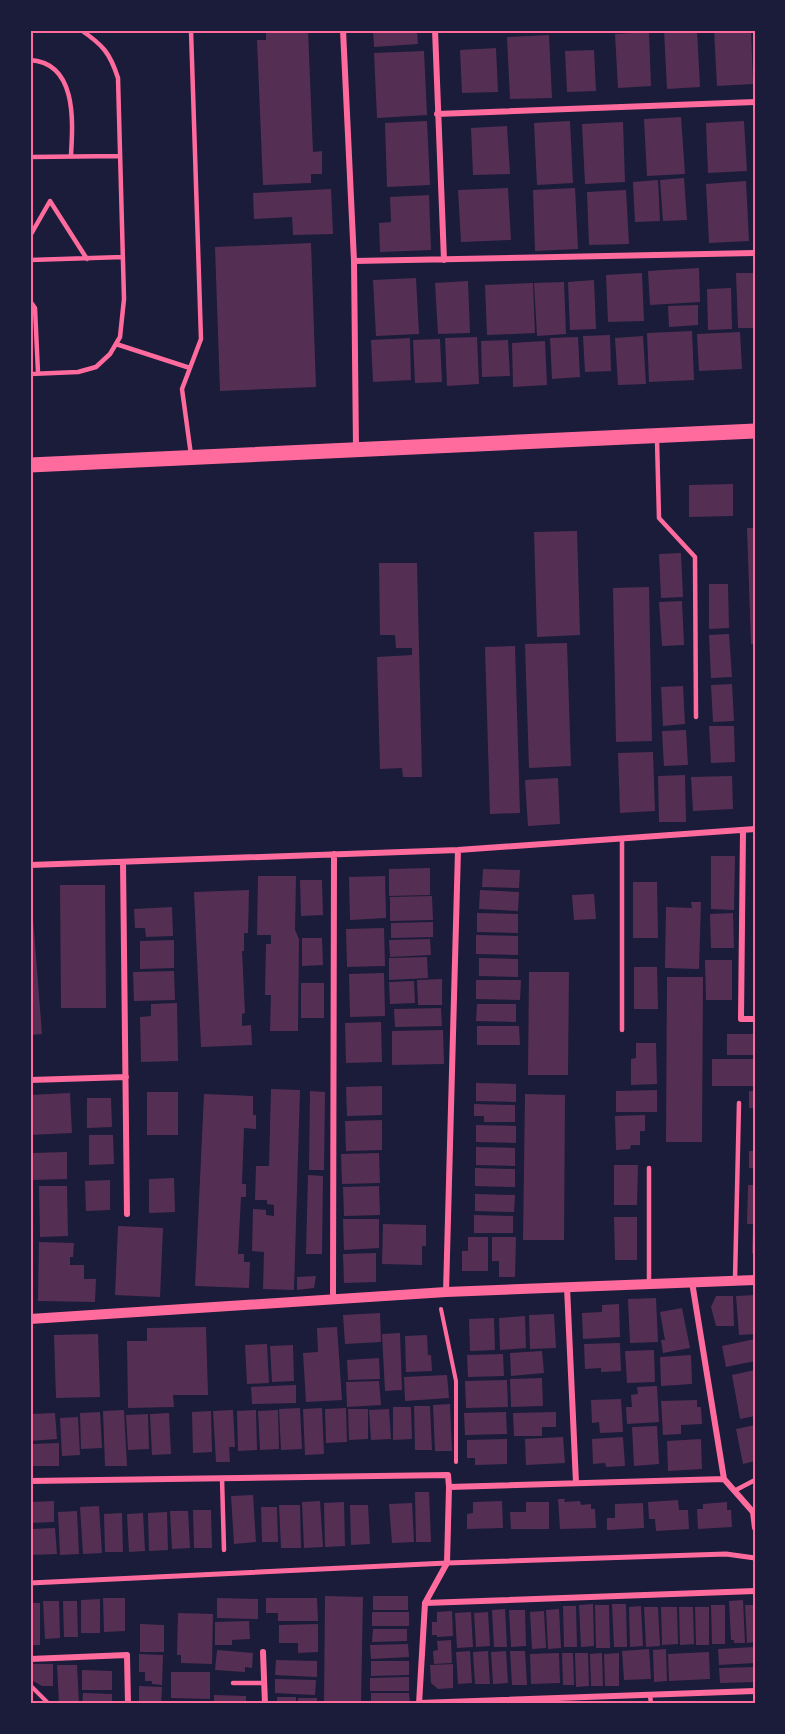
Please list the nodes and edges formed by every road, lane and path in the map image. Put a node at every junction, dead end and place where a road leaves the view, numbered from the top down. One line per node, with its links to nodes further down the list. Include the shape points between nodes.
1 (81, 30): 9 (lane, via 111,58 118,78)
2 (191, 30): 20 (lane, via 201,339)
3 (343, 30): 17 (street)
4 (435, 30): 7 (street)
5 (30, 60): 8 (lane, via 39,61 64,79 69,95)
6 (755, 102): 7 (street)
7 (437, 114): 16 (street)
8 (71, 156): 9 (lane); 10 (lane)
9 (120, 156): 13 (lane)
10 (30, 157)
11 (30, 236): 14 (lane, via 50,201)
12 (755, 253): 16 (street)
13 (123, 257): 14 (lane); 19 (lane, via 123,309)
14 (87, 258): 15 (lane)
15 (30, 260)
16 (444, 260): 17 (street)
17 (354, 261): 25 (street)
18 (30, 302): 21 (lane, via 35,308)
19 (116, 344): 20 (lane); 21 (lane, via 96,367 78,372)
20 (190, 368): 26 (lane, via 182,389)
21 (38, 373): 22 (lane)
22 (30, 374)
23 (755, 431): 24 (main road)
24 (657, 435): 25 (main road); 28 (lane, via 658,518 695,557)
25 (356, 450): 26 (main road)
26 (192, 458): 27 (main road)
27 (30, 465)
28 (696, 717)
29 (755, 829): 30 (street)
30 (743, 830): 31 (street); 36 (street, via 741,1019)
31 (622, 838): 32 (street); 37 (lane)
32 (458, 850): 33 (street); 48 (street)
33 (334, 855): 34 (street); 49 (street)
34 (123, 862): 35 (street); 38 (street)
35 (30, 865)
36 (755, 1019)
37 (622, 1030)
38 (126, 1077): 39 (street); 42 (street)
39 (30, 1080)
40 (739, 1103): 43 (lane)
41 (649, 1168): 46 (lane)
42 (127, 1214)
43 (735, 1280): 44 (street); 45 (street)
44 (755, 1280)
45 (692, 1282): 46 (street); 53 (street)
46 (649, 1284): 47 (street)
47 (567, 1287): 48 (street); 56 (street)
48 (442, 1292): 49 (street); 51 (path, via 456,1381 456,1466)
49 (333, 1299): 50 (street)
50 (30, 1319)
51 (448, 1475): 52 (street); 57 (street)
52 (222, 1478): 55 (street); 60 (lane)
53 (724, 1479): 56 (street); 58 (street)
54 (755, 1480): 58 (lane)
55 (30, 1481)
56 (576, 1484): 57 (street)
57 (449, 1487): 62 (street)
58 (734, 1491): 59 (street, via 753,1512)
59 (755, 1528)
60 (224, 1550)
61 (755, 1558): 62 (street, via 726,1554)
62 (447, 1563): 63 (street); 65 (street)
63 (30, 1583)
64 (755, 1591): 65 (street)
65 (425, 1603): 76 (street)
66 (263, 1652): 69 (street)
67 (30, 1659): 74 (street, via 127,1654)
68 (233, 1683): 69 (lane)
69 (264, 1683): 75 (street)
70 (30, 1685): 73 (path)
71 (755, 1691): 72 (street)
72 (650, 1695): 76 (street); 77 (lane)
73 (49, 1704)
74 (128, 1704)
75 (265, 1704)
76 (419, 1704)
77 (651, 1704)

